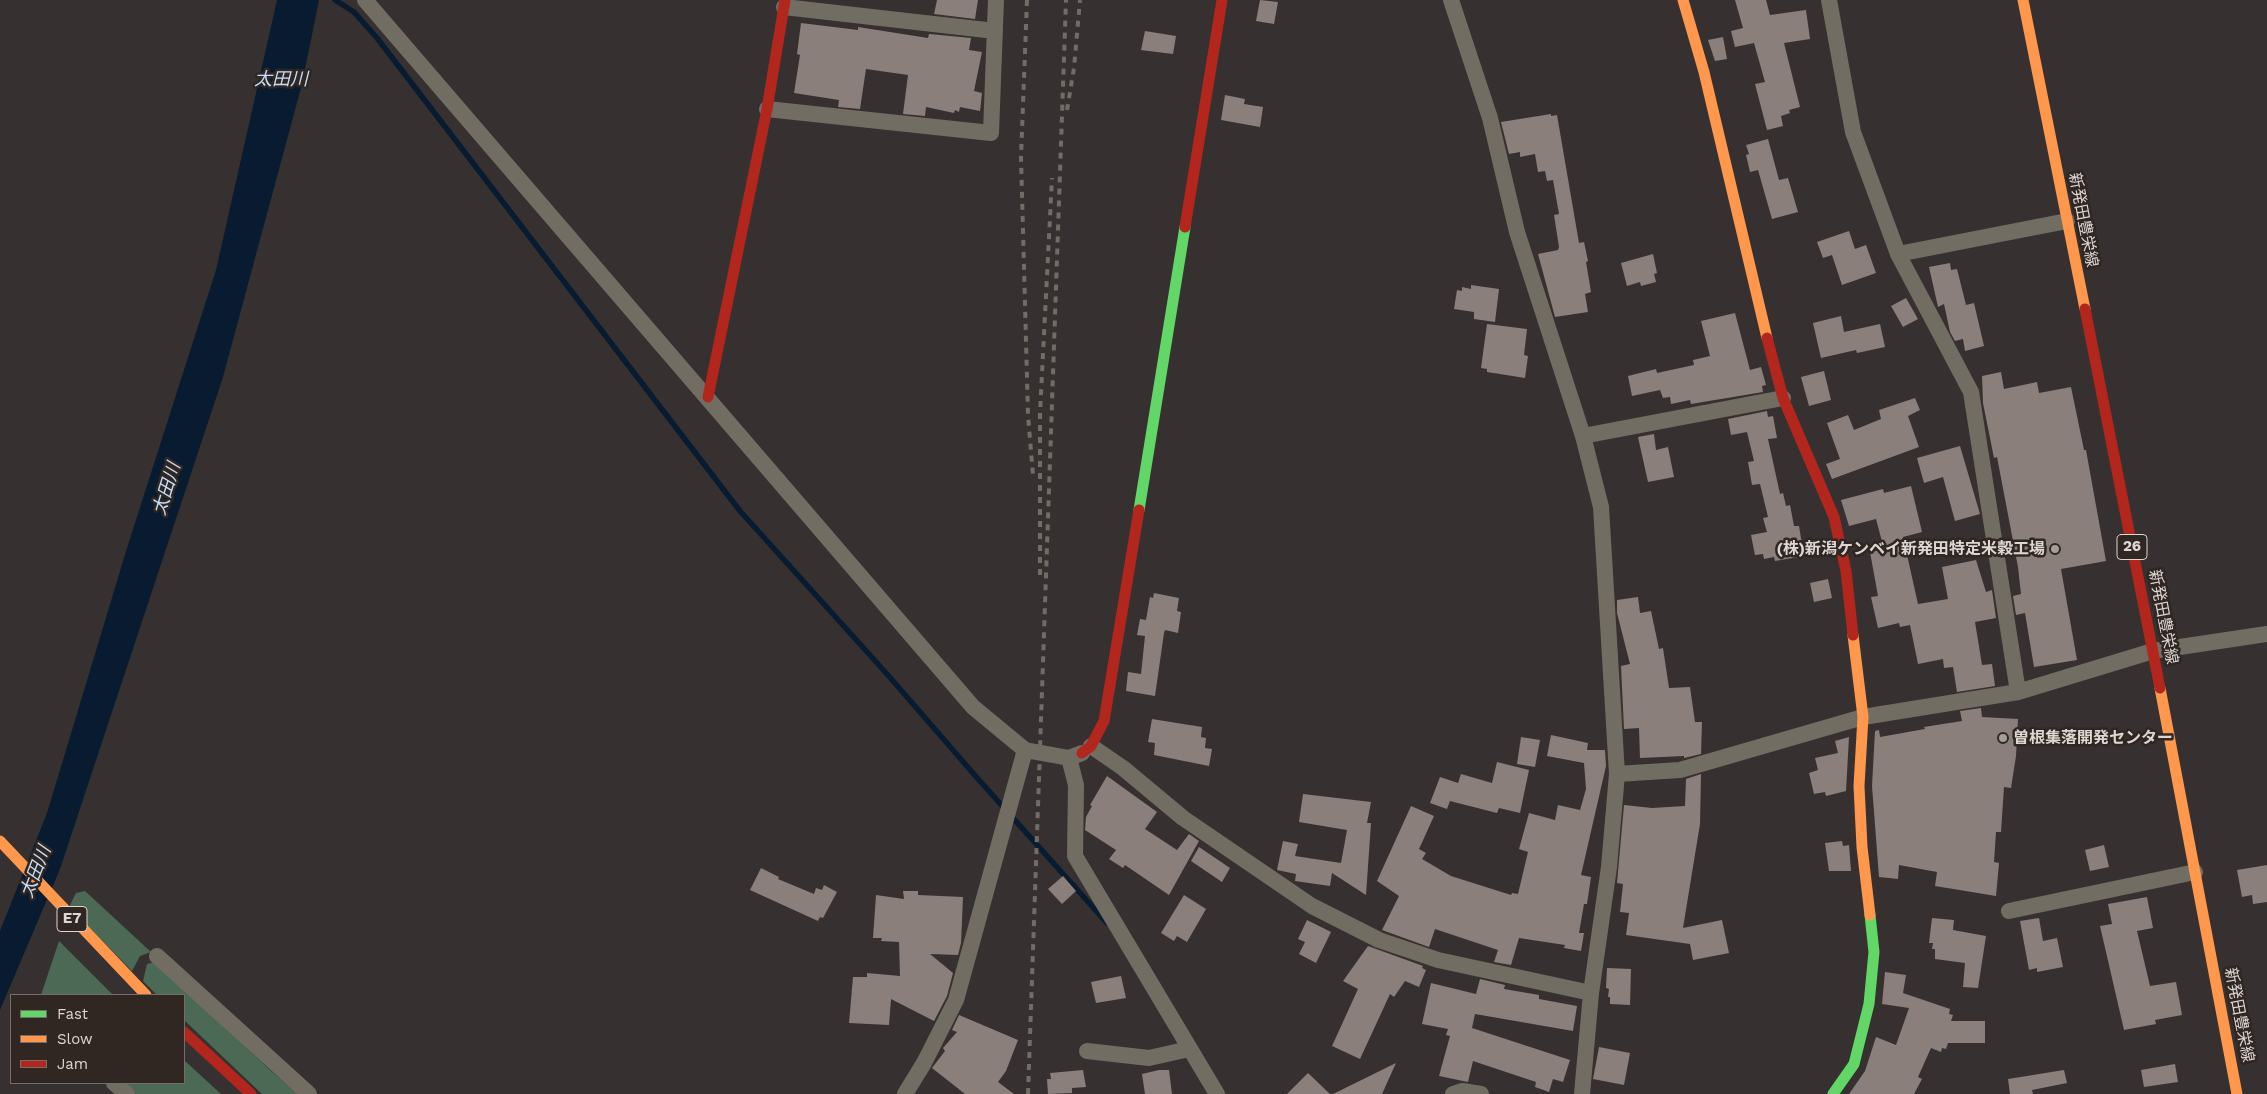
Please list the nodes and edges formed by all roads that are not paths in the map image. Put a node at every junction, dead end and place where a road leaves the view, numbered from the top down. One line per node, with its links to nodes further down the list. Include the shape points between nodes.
1 (365, 0): 13 (street)
2 (996, 0): 9 (street)
3 (1222, 0): 21 (main road, via 1104,721)
4 (1451, 0): 15 (street, via 1490,118 1517,232)
5 (1683, 0): 14 (main road, via 1704,72 1754,295)
6 (1829, 0): 12 (street, via 1853,132)
7 (2023, 0): 11 (main road, 新発田豊栄線 / 26)
8 (785, 3): 9 (street); 10 (main road)
9 (995, 31): 10 (street, via 991,133)
10 (766, 108): 13 (main road)
11 (2066, 221): 12 (street); 17 (main road, 新発田豊栄線 / 26)
12 (1898, 254): 18 (street, via 1971,392)
13 (708, 397): 20 (street, via 973,707)
14 (1782, 398): 15 (street); 19 (main road, via 1834,517 1846,571)
15 (1582, 436): 22 (street, via 1601,507)
16 (2267, 634): 17 (street)
17 (2153, 651): 18 (street); 24 (main road, 新発田豊栄線 / 26)
18 (2018, 692): 19 (street)
19 (1863, 717): 22 (street, via 1680,770); 41 (main road, via 1859,786 1862,847 1874,952 1869,1004 1854,1064)
20 (1025, 750): 21 (street); 37 (street, via 956,1000)
21 (1081, 752): 27 (street, via 1123,768 1183,818 1304,900 1379,940 1438,960); 30 (street, via 1076,785 1075,856)
22 (1617, 774): 27 (street, via 1609,867)
23 (0, 841): 28 (main road, E7)
24 (2195, 872): 25 (street); 42 (main road, 新発田豊栄線 / 26)
25 (2009, 911)
26 (157, 956): 36 (street)
27 (1592, 993): 33 (street)
28 (145, 994)
29 (185, 1033): 35 (main road)
30 (1189, 1049): 31 (street, via 1149,1058); 38 (street)
31 (1087, 1051)
32 (115, 1084): 34 (street)
33 (1587, 1093)
34 (127, 1094)
35 (251, 1094)
36 (309, 1094)
37 (905, 1094)
38 (1216, 1094)
39 (1452, 1094): 40 (street, via 1462,1091)
40 (1481, 1094)
41 (1833, 1094)
42 (2237, 1094)

